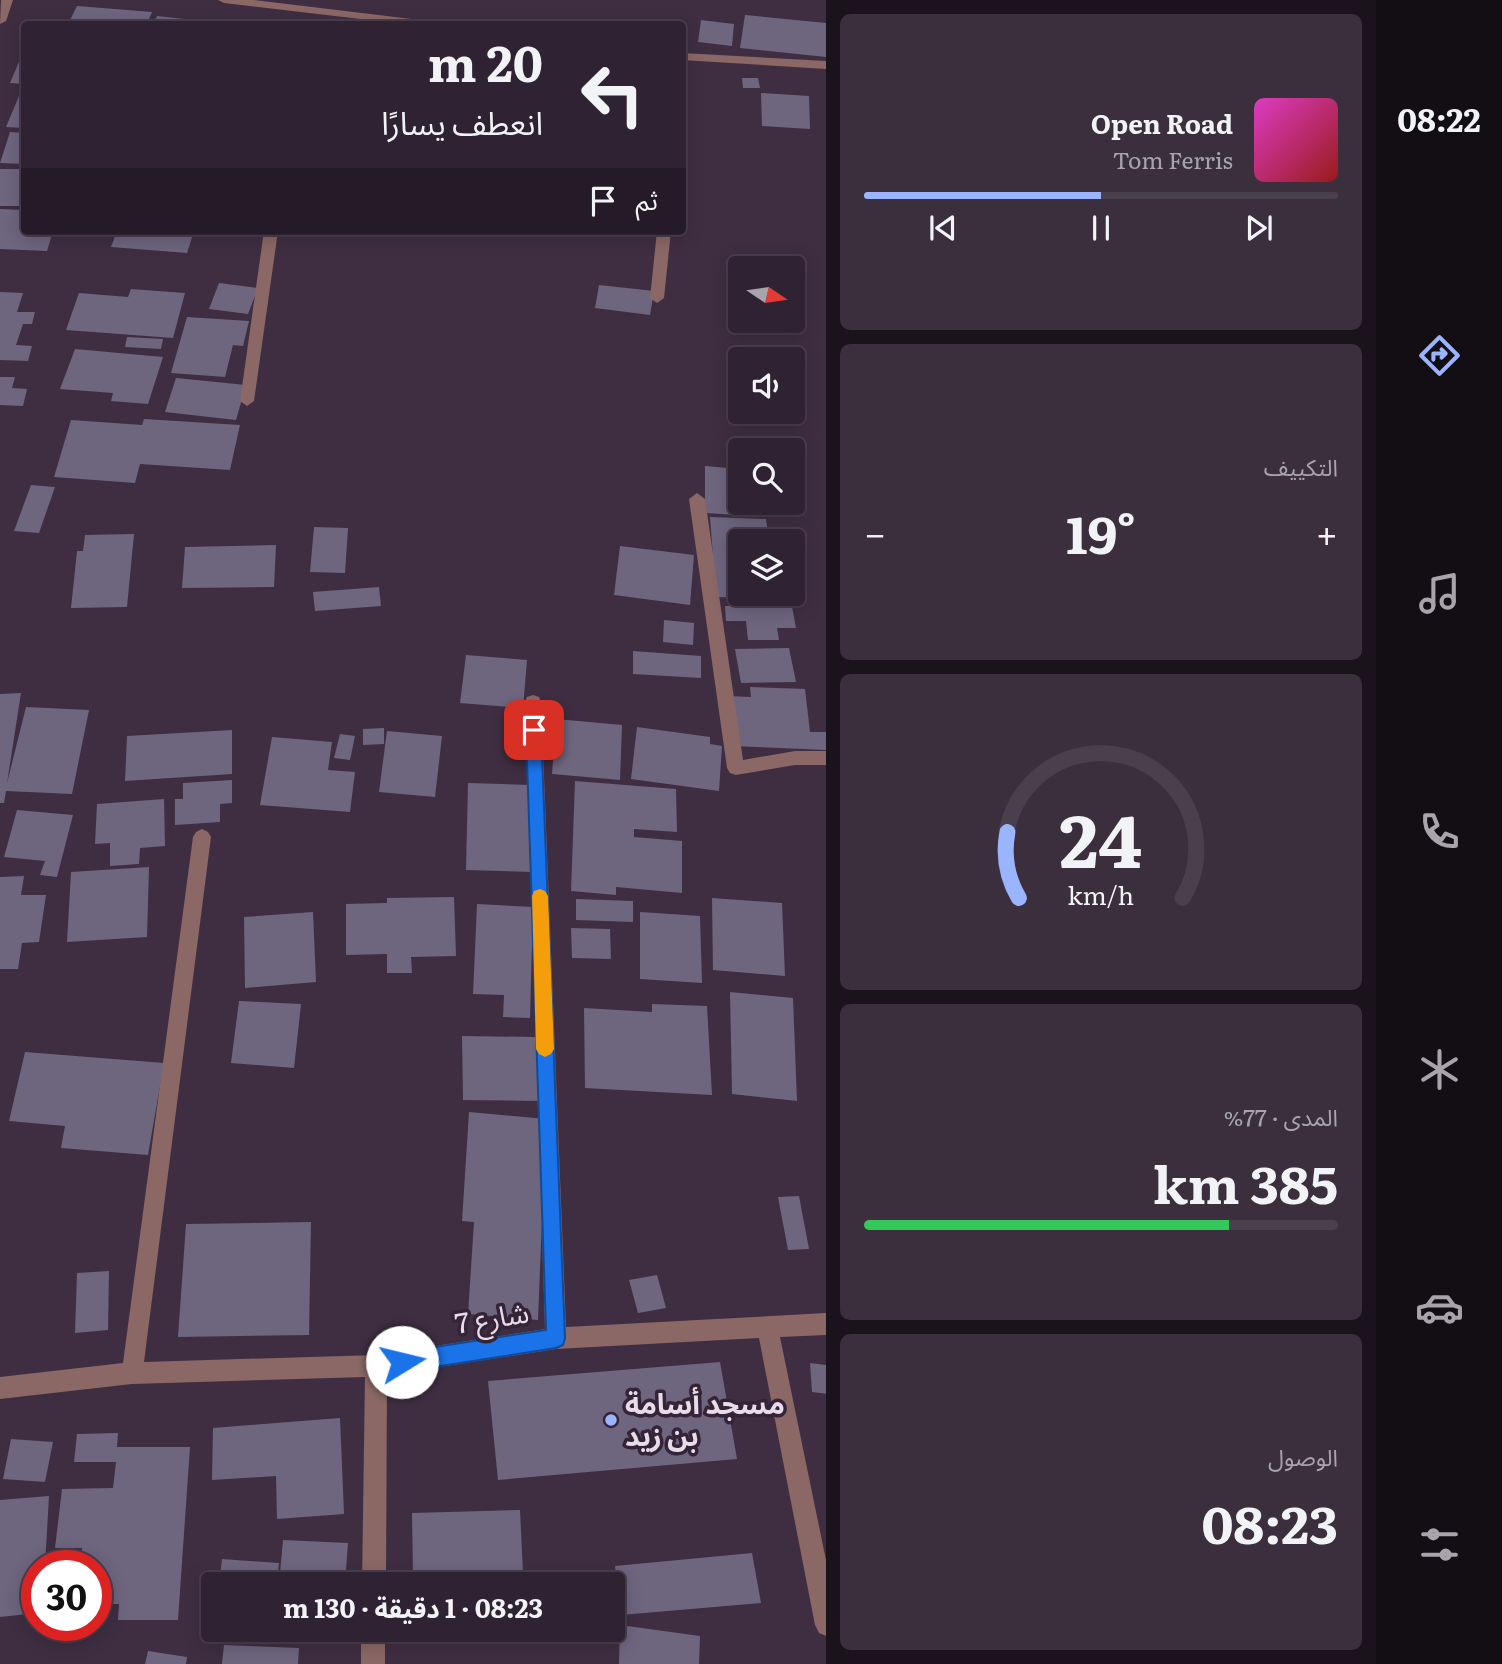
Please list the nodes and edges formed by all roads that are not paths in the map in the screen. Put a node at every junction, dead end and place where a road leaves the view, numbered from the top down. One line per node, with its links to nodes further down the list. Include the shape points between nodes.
1 (7, 0): 4 (street)
2 (224, 0): 3 (street)
3 (303, 9): 5 (street); 6 (street)
4 (0, 21)
5 (301, 21)
6 (403, 21)
7 (686, 59): 8 (street)
8 (826, 65)
9 (270, 235): 12 (street)
10 (664, 235): 11 (street)
11 (657, 298)
12 (247, 401)
13 (696, 499): 15 (street, via 736,768)
14 (533, 702): 19 (street)
15 (826, 758)
16 (202, 837): 21 (street)
17 (826, 1324): 18 (street, شارع 7)
18 (768, 1328): 19 (street, شارع 7); 24 (street)
19 (556, 1338): 20 (street, شارع 7)
20 (376, 1366): 21 (street, شارع 7); 23 (street)
21 (132, 1373): 22 (street, شارع 7)
22 (0, 1388)
23 (374, 1572)
24 (826, 1620)
25 (373, 1642): 26 (street)
26 (373, 1664)

